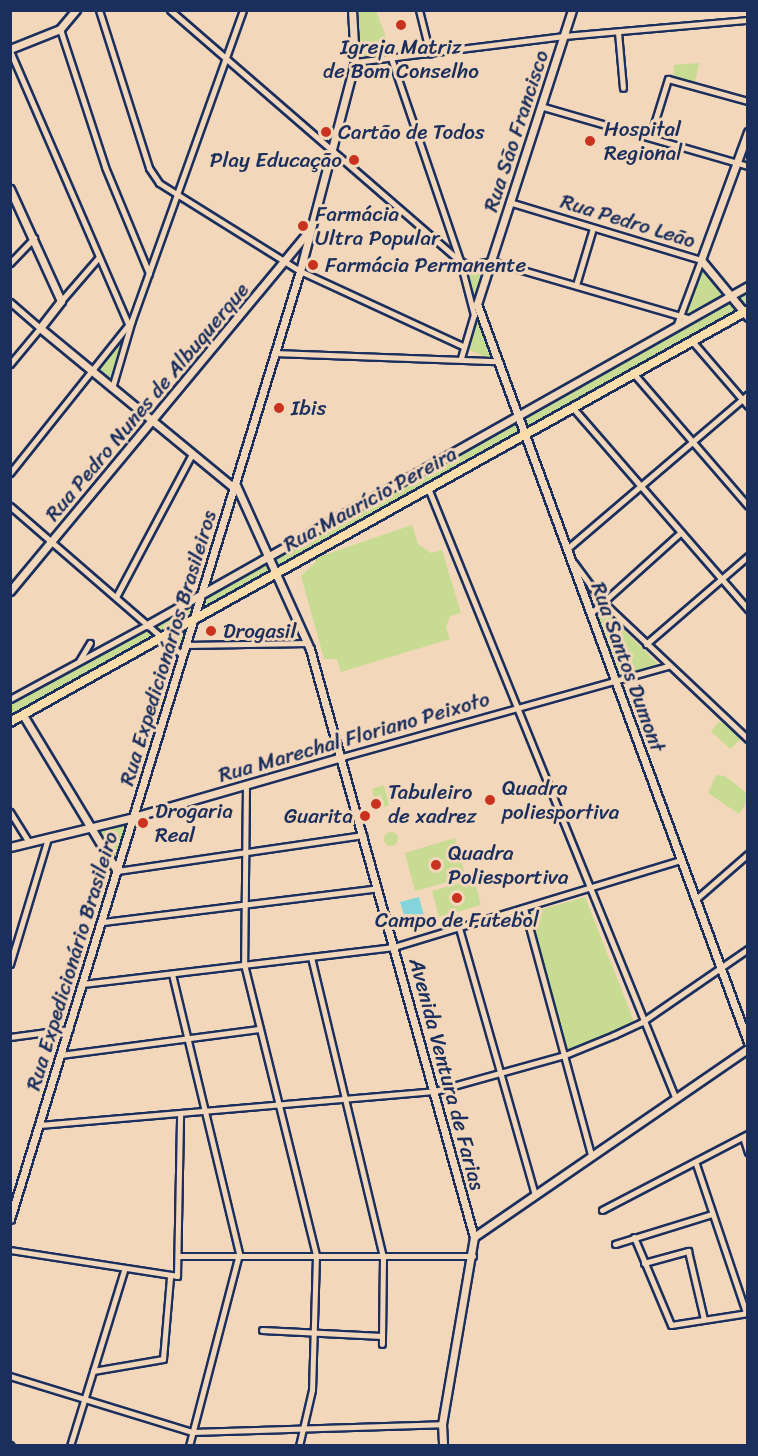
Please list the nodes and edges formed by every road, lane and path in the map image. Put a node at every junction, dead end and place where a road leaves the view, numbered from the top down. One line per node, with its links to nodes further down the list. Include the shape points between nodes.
1 (76, 10): 9 (street)
2 (99, 10): 26 (street, via 149,168 159,183)
3 (170, 10): 15 (street)
4 (243, 10): 15 (street)
5 (352, 10): 16 (street, Rua Expedicionários Brasileiros)
6 (419, 10): 13 (street)
7 (572, 10): 11 (street, Rua São Francisco)
8 (747, 21): 10 (street)
9 (60, 29): 12 (street); 38 (street, via 105,167)
10 (618, 32): 11 (street); 17 (street)
11 (564, 36): 13 (street); 19 (street, Rua São Francisco)
12 (10, 50): 31 (street)
13 (430, 54): 14 (street)
14 (391, 58): 16 (street); 33 (street)
15 (227, 60): 22 (street); 26 (street)
16 (356, 62): 22 (street, Rua Expedicionários Brasileiros)
17 (623, 88)
18 (747, 100): 21 (street, via 668,79)
19 (540, 106): 21 (street); 27 (street, Rua São Francisco)
20 (747, 132): 23 (street)
21 (650, 137): 23 (street)
22 (332, 150): 29 (street, Rua Expedicionários Brasileiros); 33 (street)
23 (737, 162): 24 (street); 32 (street)
24 (747, 166)
25 (10, 189): 30 (street)
26 (178, 194): 35 (street); 38 (street)
27 (509, 202): 28 (street, Rua Pedro Leão); 34 (street, Rua São Francisco)
28 (593, 228): 32 (street, Rua Pedro Leão); 39 (street)
29 (308, 233): 35 (street, Rua Pedro Nunes de Albuquerque); 37 (street, Rua Expedicionários Brasileiros)
30 (33, 238): 36 (street); 42 (street)
31 (99, 257): 42 (street); 49 (street)
32 (700, 260): 41 (street, Rua Pedro Leão); 47 (street)
33 (460, 261): 34 (street); 46 (street)
34 (491, 261): 39 (street); 44 (street, Rua São Francisco)
35 (284, 262): 37 (street); 66 (street, Rua Pedro Nunes de Albuquerque)
36 (10, 263)
37 (300, 272): 53 (street); 54 (street, Rua Expedicionários Brasileiros)
38 (149, 273): 49 (street)
39 (576, 285): 47 (street)
40 (747, 286): 41 (street, Rua Maurício Pereira)
41 (730, 297): 45 (street, Rua Pedro Leão); 48 (street, Rua Maurício Pereira)
42 (61, 301): 50 (street)
43 (10, 302): 50 (street)
44 (477, 304): 46 (street); 56 (street, Rua Santos Dumont)
45 (746, 313): 52 (main road, Rua Maurício Pereira)
46 (474, 315): 53 (street)
47 (680, 316): 48 (street); 51 (street)
48 (691, 320): 51 (street, Rua Maurício Pereira)
49 (130, 324): 58 (street); 60 (street)
50 (40, 328): 57 (street); 58 (street)
51 (675, 330): 65 (street, Rua Maurício Pereira)
52 (692, 341): 59 (main road, Rua Maurício Pereira); 62 (street)
53 (462, 346): 55 (street)
54 (274, 353): 55 (street); 71 (street, Rua Expedicionários Brasileiros)
55 (461, 358): 56 (street)
56 (497, 361): 65 (street, Rua Santos Dumont)
57 (10, 364)
58 (93, 371): 60 (street); 70 (street)
59 (634, 374): 64 (main road, Rua Maurício Pereira); 68 (street)
60 (112, 388): 66 (street)
61 (747, 394): 62 (street)
62 (742, 399): 63 (street); 68 (street)
63 (747, 406)
64 (573, 408): 67 (main road, Rua Maurício Pereira); 72 (street)
65 (517, 415): 67 (street, Rua Santos Dumont); 81 (street, Rua Maurício Pereira)
66 (154, 422): 69 (street); 79 (street, Rua Pedro Nunes de Albuquerque)
67 (524, 434): 73 (main road, Rua Maurício Pereira); 80 (street, Rua Santos Dumont)
68 (692, 441): 72 (street); 76 (street)
69 (192, 454): 71 (street); 88 (street)
70 (10, 473)
71 (235, 486): 74 (street, Rua Expedicionários Brasileiros); 77 (street, Avenida Ventura de Farias)
72 (640, 486): 78 (street); 80 (street)
73 (428, 488): 84 (main road, Rua Maurício Pereira); 104 (street)
74 (229, 504): 77 (street); 87 (street, Rua Expedicionários Brasileiros)
75 (10, 506): 79 (street)
76 (747, 506)
77 (246, 508): 81 (street, Avenida Ventura de Farias)
78 (681, 532): 85 (street); 89 (street)
79 (52, 542): 86 (street, Rua Pedro Nunes de Albuquerque); 88 (street)
80 (568, 548): 83 (street, Rua Santos Dumont)
81 (268, 556): 84 (street, Avenida Ventura de Farias); 87 (street, Rua Maurício Pereira)
82 (747, 556): 85 (street)
83 (574, 561): 89 (street); 91 (street, Rua Santos Dumont)
84 (276, 572): 92 (main road, Rua Maurício Pereira); 96 (street, Avenida Ventura de Farias)
85 (722, 579): 90 (street); 97 (street)
86 (10, 591)
87 (201, 594): 92 (street, Rua Expedicionários Brasileiros); 93 (street, Rua Maurício Pereira)
88 (116, 597): 93 (street)
89 (602, 601): 91 (street); 97 (street)
90 (747, 609)
91 (590, 614): 102 (street, Rua Santos Dumont)
92 (194, 618): 94 (main road, Rua Maurício Pereira); 98 (street, Rua Expedicionários Brasileiros)
93 (147, 625): 94 (street); 100 (street)
94 (161, 637): 99 (street); 105 (main road, Rua Maurício Pereira)
95 (90, 643): 100 (street)
96 (308, 643): 98 (street); 108 (street, Avenida Ventura de Farias)
97 (646, 644): 101 (street)
98 (186, 645): 99 (street, Rua Expedicionários Brasileiros)
99 (183, 656): 111 (street, Rua Expedicionários Brasileiros)
100 (78, 663): 103 (street)
101 (669, 666): 102 (street, Rua Marechal Floriano Peixoto); 107 (street)
102 (615, 681): 104 (street, Rua Marechal Floriano Peixoto); 119 (street, Rua Santos Dumont)
103 (10, 699)
104 (517, 708): 108 (street, Rua Marechal Floriano Peixoto); 122 (street)
105 (22, 715): 106 (main road, Rua Maurício Pereira); 112 (street)
106 (10, 722)
107 (747, 739)
108 (342, 757): 109 (street, Rua Marechal Floriano Peixoto); 113 (street, Avenida Ventura de Farias)
109 (246, 785): 111 (street, Rua Marechal Floriano Peixoto); 117 (street)
110 (10, 812): 115 (street)
111 (134, 817): 112 (street, Rua Marechal Floriano Peixoto); 120 (street, Rua Expedicionário Brasileiro)
112 (89, 828): 114 (street, Rua Marechal Floriano Peixoto); 120 (street)
113 (363, 835): 117 (street); 121 (street, Avenida Ventura de Farias)
114 (48, 838): 115 (street, Rua Marechal Floriano Peixoto); 131 (street)
115 (29, 843): 116 (street, Rua Marechal Floriano Peixoto)
116 (10, 847)
117 (247, 852): 120 (street); 124 (street)
118 (747, 854): 123 (street)
119 (681, 860): 122 (street); 123 (street, Rua Santos Dumont)
120 (117, 871): 126 (street, Rua Expedicionário Brasileiro)
121 (378, 888): 124 (street); 128 (street, Avenida Ventura de Farias)
122 (589, 889): 125 (street); 136 (street)
123 (695, 900): 133 (street, Rua Santos Dumont)
124 (245, 906): 126 (street); 132 (street)
125 (524, 908): 127 (street); 143 (street)
126 (103, 922): 135 (street, Rua Expedicionário Brasileiro)
127 (459, 928): 128 (street); 145 (street)
128 (394, 946): 130 (street); 146 (street, Avenida Ventura de Farias)
129 (747, 949): 133 (street)
130 (311, 957): 132 (street); 148 (street)
131 (10, 964)
132 (244, 964): 134 (street); 138 (street)
133 (719, 968): 136 (street); 141 (street, Rua Santos Dumont)
134 (172, 974): 135 (street); 140 (street)
135 (83, 984): 137 (street, Rua Expedicionário Brasileiro)
136 (642, 1022): 143 (street); 147 (street)
137 (69, 1029): 139 (street); 144 (street, Rua Expedicionário Brasileiro)
138 (258, 1029): 140 (street); 149 (street)
139 (10, 1037)
140 (186, 1038): 144 (street); 150 (street)
141 (747, 1042)
142 (747, 1049): 147 (street)
143 (566, 1055): 145 (street); 155 (street)
144 (61, 1056): 152 (street, Rua Expedicionário Brasileiro)
145 (501, 1074): 146 (street); 157 (street)
146 (435, 1091): 148 (street); 161 (street, Avenida Ventura de Farias)
147 (675, 1097): 155 (street)
148 (343, 1098): 149 (street); 169 (street)
149 (277, 1104): 150 (street); 167 (street)
150 (206, 1111): 151 (street); 165 (street)
151 (180, 1114): 152 (street); 166 (street)
152 (39, 1125): 160 (street, Rua Expedicionário Brasileiro)
153 (745, 1136): 154 (street); 156 (street)
154 (747, 1152)
155 (591, 1155): 157 (street)
156 (696, 1164): 158 (street); 159 (street)
157 (535, 1195): 161 (street)
158 (602, 1210)
159 (712, 1214): 162 (street); 173 (street)
160 (10, 1219)
161 (474, 1237): 168 (street, Avenida Ventura de Farias)
162 (634, 1237): 163 (street); 170 (street)
163 (615, 1244)
164 (10, 1250): 171 (street)
165 (239, 1254): 166 (street); 167 (street); 184 (street)
166 (178, 1256): 172 (street, via 177,1276)
167 (316, 1256): 169 (street); 176 (street)
168 (473, 1256): 169 (street); 182 (street, Avenida Ventura de Farias)
169 (382, 1257): 177 (street)
170 (644, 1263): 174 (street, via 671,1325); 174 (street, via 688,1251)
171 (124, 1270): 172 (street); 179 (street)
172 (170, 1277): 179 (street, via 163,1359)
173 (747, 1313): 174 (street)
174 (704, 1319)
175 (262, 1330): 176 (street)
176 (314, 1332): 177 (street); 183 (street, via 312,1390)
177 (382, 1336): 178 (street)
178 (382, 1344)
179 (93, 1371): 181 (street)
180 (10, 1376): 181 (street)
181 (84, 1397): 184 (street); 185 (street)
182 (442, 1424): 183 (street); 188 (street, Avenida Ventura de Farias)
183 (304, 1428): 184 (street); 187 (street)
184 (192, 1432): 186 (street)
185 (70, 1446)
186 (189, 1446)
187 (299, 1446)
188 (443, 1446)

